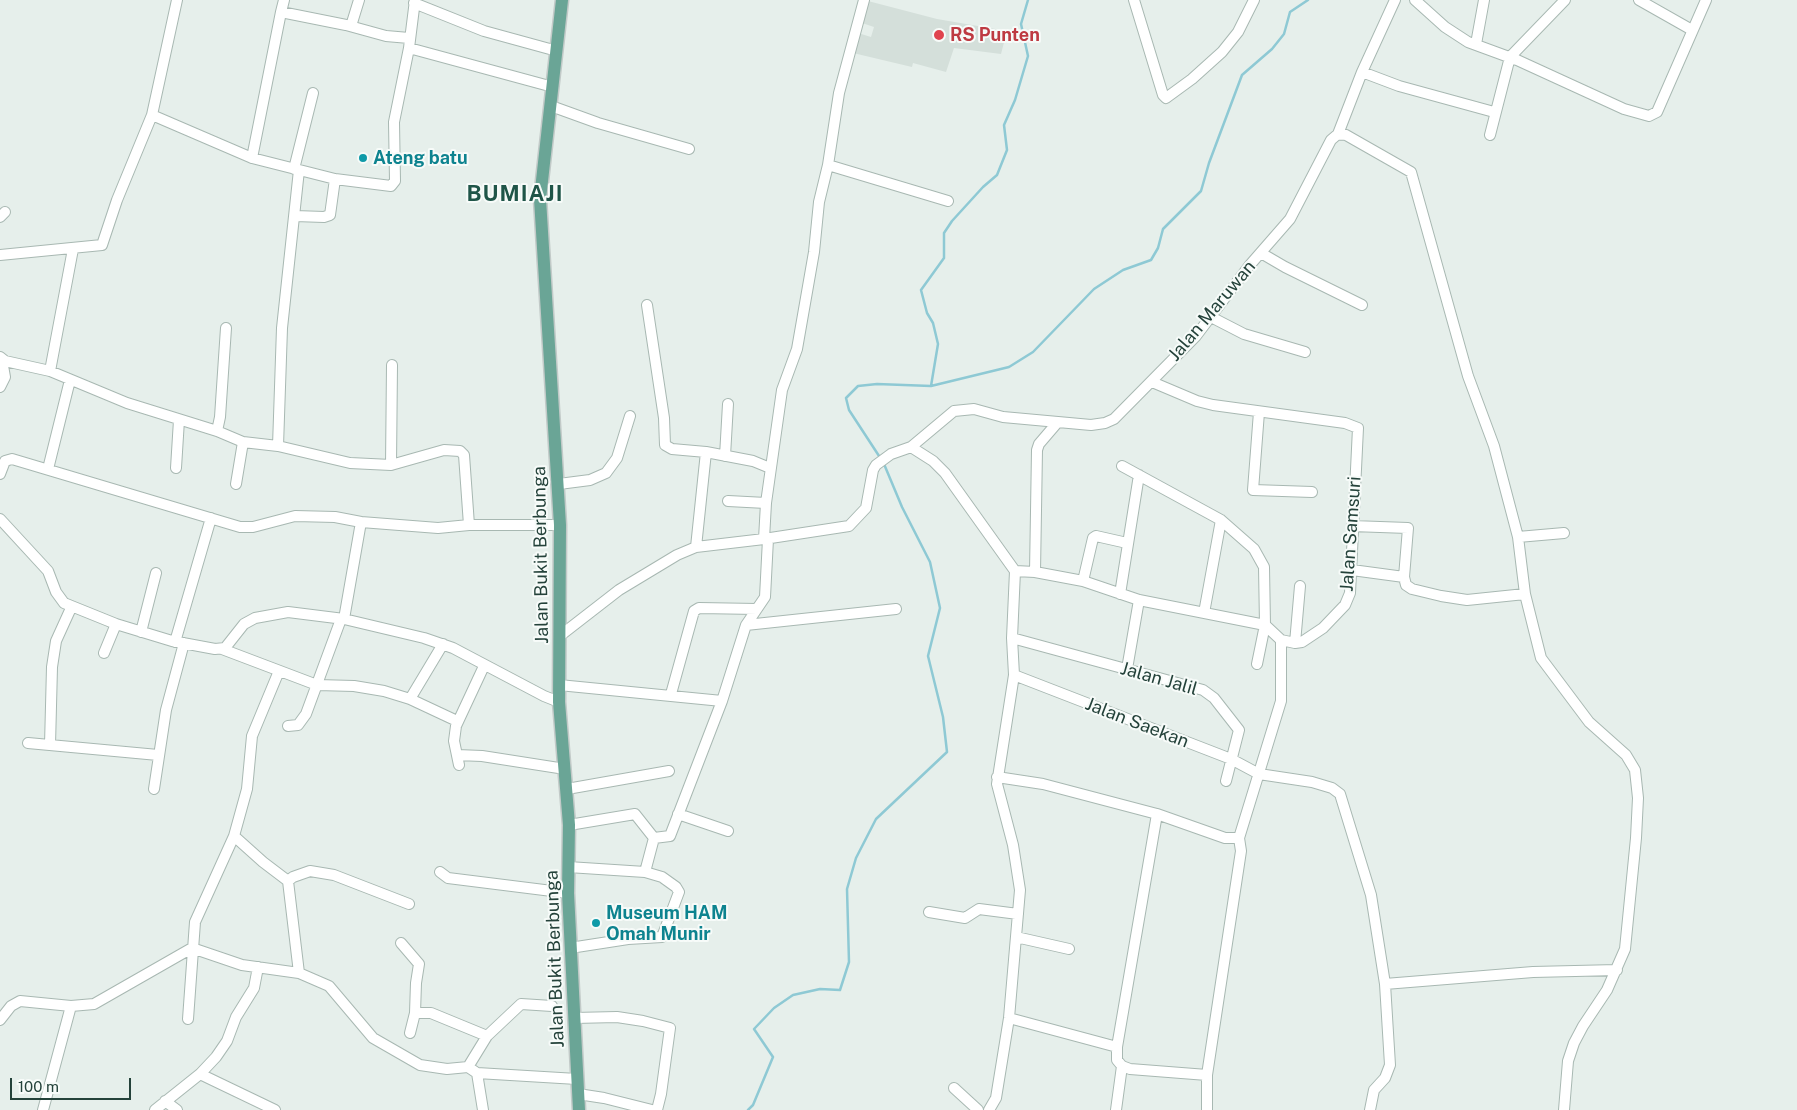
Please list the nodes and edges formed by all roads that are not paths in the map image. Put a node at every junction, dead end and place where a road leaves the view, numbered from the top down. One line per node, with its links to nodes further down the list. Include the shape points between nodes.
1 (177, 0): 27 (street)
2 (284, 0): 15 (street)
3 (359, 0): 16 (street)
4 (562, 0): 20 (main road, Jalan Bukit Berbunga)
5 (864, 0): 32 (street, via 839,93)
6 (1134, 0): 7 (street, via 1166,98 1222,52 1238,32)
7 (1254, 0)
8 (1395, 0): 22 (street, Jalan Maruwan)
9 (1415, 0): 19 (street, via 1460,38)
10 (1484, 0): 19 (street)
11 (1565, 0): 21 (street)
12 (1639, 0): 17 (street)
13 (1706, 0): 17 (street)
14 (415, 2): 18 (street); 20 (street, via 484,31)
15 (281, 12): 16 (street); 31 (street)
16 (351, 26): 18 (street)
17 (1692, 30): 21 (street, via 1657,112 1649,116 1612,105)
18 (409, 43): 23 (street); 34 (street, via 394,122 394,184 387,186)
19 (1476, 44): 21 (street)
20 (557, 52): 23 (main road, Jalan Bukit Berbunga)
21 (1510, 57): 26 (street)
22 (1362, 72): 26 (street, via 1399,86); 28 (street, Jalan Maruwan)
23 (553, 87): 25 (main road, Jalan Bukit Berbunga)
24 (313, 93): 33 (street)
25 (551, 106): 30 (street); 70 (main road, Jalan Bukit Berbunga, via 540,199)
26 (1494, 112): 29 (street)
27 (152, 115): 31 (street); 37 (street, via 102,245)
28 (1338, 134): 38 (street, Jalan Maruwan, via 1328,145 1290,219); 82 (street, via 1346,135 1404,166 1412,175 1468,376 1495,451)
29 (1490, 136)
30 (689, 149)
31 (252, 158): 33 (street)
32 (828, 165): 35 (street); 65 (street, via 819,202 797,349 782,390)
33 (297, 170): 34 (street); 36 (street)
34 (335, 179): 36 (street, via 330,215)
35 (948, 201)
36 (295, 216): 58 (street, via 282,328)
37 (73, 249): 39 (street); 47 (street)
38 (1261, 253): 41 (street); 42 (street, Jalan Maruwan)
39 (0, 255)
40 (647, 305): 60 (street, via 665,445 672,449)
41 (1362, 305)
42 (1211, 317): 44 (street, via 1244,334); 49 (street, Jalan Maruwan)
43 (226, 328): 56 (street)
44 (1305, 352)
45 (1, 358): 47 (street); 50 (street, via 5,376)
46 (392, 365): 62 (street)
47 (50, 371): 48 (street)
48 (70, 380): 54 (street); 66 (street)
49 (1152, 382): 52 (street, Jalan Samsuri, via 1197,401); 55 (street, Jalan Maruwan, via 1114,419 1105,423)
50 (0, 387)
51 (728, 404): 61 (street)
52 (1259, 412): 71 (street, via 1253,490); 80 (street, Jalan Samsuri, via 1345,423 1358,428)
53 (630, 416): 70 (street, via 617,458 606,472 590,480)
54 (179, 420): 56 (street); 64 (street)
55 (1057, 423): 59 (street, Jalan Maruwan, via 966,409 949,414); 88 (street, via 1037,450)
56 (217, 431): 57 (street)
57 (243, 442): 58 (street); 69 (street)
58 (278, 446): 62 (street, via 350,463)
59 (911, 447): 83 (street, Jalan Maruwan, via 891,454 876,465 866,508 854,522 844,528); 87 (street, via 933,461 945,474)
60 (706, 452): 61 (street); 85 (street)
61 (725, 456): 65 (street)
62 (391, 465): 78 (street, via 448,449 460,451 464,455)
63 (1122, 466): 68 (street)
64 (176, 468)
65 (770, 468): 73 (street)
66 (48, 469): 67 (street, via 10,459 5,461); 74 (street)
67 (0, 474)
68 (1139, 475): 76 (street); 84 (street)
69 (236, 484)
70 (558, 484): 79 (main road, Jalan Bukit Berbunga)
71 (1312, 492)
72 (728, 501): 73 (street)
73 (766, 503): 83 (street)
74 (210, 518): 77 (street, via 246,528 295,516 335,517); 108 (street)
75 (0, 519): 96 (street, via 45,567 59,597)
76 (1221, 520): 99 (street); 102 (street, via 1254,549 1264,567)
77 (361, 522): 78 (street, via 438,528); 100 (street)
78 (469, 525): 79 (street)
79 (560, 525): 105 (main road, Jalan Bukit Berbunga)
80 (1352, 526): 86 (street, Jalan Samsuri); 90 (street, via 1408,528)
81 (1564, 533): 82 (street)
82 (1518, 537): 94 (street)
83 (766, 539): 85 (street, Jalan Maruwan); 97 (street, via 766,595)
84 (1127, 543): 91 (street, via 1096,536 1092,538); 93 (street)
85 (696, 546): 105 (street, via 619,590)
86 (1352, 570): 90 (street); 110 (street, Jalan Samsuri, via 1350,593 1345,605 1322,628)
87 (1014, 571): 88 (street); 106 (street)
88 (1035, 572): 91 (street)
89 (156, 573): 104 (street)
90 (1404, 577): 94 (street, via 1408,587 1467,600)
91 (1083, 581): 93 (street)
92 (1300, 586): 110 (street)
93 (1120, 594): 95 (street)
94 (1525, 594): 158 (street, via 1542,658 1589,722 1626,755 1635,770 1638,798 1634,872 1625,949)
95 (1138, 600): 99 (street); 115 (street)
96 (71, 608): 101 (street); 127 (street, via 57,638 53,663)
97 (756, 609): 103 (street); 120 (street, via 699,608 694,611)
98 (896, 609): 103 (street)
99 (1204, 613): 102 (street)
100 (342, 619): 109 (street); 111 (street, via 288,612 252,619); 118 (street)
101 (116, 624): 104 (street); 112 (street)
102 (1265, 624): 107 (street); 113 (street)
103 (746, 625): 122 (street)
104 (141, 632): 108 (street)
105 (561, 636): 119 (main road, Jalan Bukit Berbunga)
106 (1012, 638): 115 (street, Jalan Jalil); 117 (street)
107 (1281, 640): 110 (street); 132 (street, via 1281,699)
108 (180, 643): 111 (street); 128 (street)
109 (443, 644): 114 (street); 121 (street)
110 (1295, 644)
111 (222, 649): 116 (street)
112 (104, 653)
113 (1257, 664)
114 (484, 666): 123 (street); 124 (street)
115 (1126, 669): 129 (street, Jalan Jalil, via 1208,693 1240,730)
116 (279, 671): 118 (street); 141 (street, via 252,736 247,789)
117 (1014, 675): 129 (street, Jalan Saekan); 133 (street)
118 (317, 685): 121 (street, via 364,687); 125 (street, via 302,720 298,725)
119 (559, 685): 120 (street); 123 (main road, Jalan Bukit Berbunga)
120 (671, 694): 122 (street)
121 (410, 699): 124 (street)
122 (722, 701): 137 (street)
123 (559, 702): 130 (main road, Jalan Bukit Berbunga)
124 (457, 721): 130 (street, via 454,741 458,760 482,756)
125 (288, 726)
126 (28, 744): 127 (street)
127 (50, 745): 128 (street)
128 (158, 755): 135 (street)
129 (1230, 759): 132 (street, Jalan Saekan); 134 (street, Jalan Jalil)
130 (565, 769): 136 (main road, Jalan Bukit Berbunga)
131 (669, 771): 136 (street)
132 (1259, 774): 143 (street); 160 (street, Jalan Saekan, via 1318,783 1340,794 1371,896)
133 (997, 777): 138 (street, via 1043,784); 151 (street, via 998,796 1020,882)
134 (1226, 781)
135 (154, 789)
136 (567, 789): 139 (main road, Jalan Bukit Berbunga)
137 (678, 814): 140 (street); 142 (street, via 670,836)
138 (1157, 814): 143 (street, via 1225,838); 170 (street)
139 (569, 825): 142 (street, via 635,814); 144 (main road, Jalan Bukit Berbunga)
140 (728, 831)
141 (234, 836): 147 (street); 154 (street, via 195,922)
142 (654, 838): 146 (street)
143 (1239, 838): 174 (street, via 1241,851)
144 (568, 867): 146 (street); 148 (main road, Jalan Bukit Berbunga)
145 (440, 872): 148 (street, via 448,878)
146 (645, 872): 155 (street, via 662,878 679,890 663,936)
147 (288, 880): 149 (street, via 303,873 322,872); 159 (street)
148 (568, 893): 155 (main road, Jalan Bukit Berbunga)
149 (409, 904)
150 (929, 912): 151 (street, via 965,918 979,909)
151 (1018, 914): 152 (street)
152 (1016, 937): 156 (street); 165 (street)
153 (401, 943): 163 (street, via 420,964)
154 (192, 948): 157 (street, via 238,964); 161 (street, via 100,1001 86,1006); 166 (street)
155 (570, 948): 164 (main road, Jalan Bukit Berbunga)
156 (1069, 949)
157 (258, 967): 159 (street); 173 (street, via 254,988 226,1041)
158 (1617, 970): 160 (street, via 1533,972); 192 (street, via 1574,1043 1568,1061)
159 (299, 973): 172 (street, via 332,987 373,1038 420,1065)
160 (1385, 984): 191 (street, Jalan Saekan, via 1390,1064 1385,1078 1374,1090)
161 (71, 1006): 167 (street, via 20,1001 11,1006); 179 (street)
162 (552, 1006): 169 (street, via 523,1003)
163 (414, 1013): 168 (street); 169 (street, via 431,1013)
164 (574, 1018): 175 (main road, Jalan Bukit Berbunga); 186 (street, via 617,1017 670,1028)
165 (1008, 1018): 170 (street); 188 (street, via 996,1098)
166 (188, 1019)
167 (0, 1020)
168 (410, 1033)
169 (487, 1036): 172 (street)
170 (1116, 1047): 171 (street, via 1117,1060)
171 (1122, 1066): 174 (street); 189 (street)
172 (472, 1070): 175 (street); 183 (street)
173 (200, 1074): 178 (street); 182 (street)
174 (1207, 1075): 190 (street)
175 (577, 1079): 177 (main road, Jalan Bukit Berbunga)
176 (954, 1088): 187 (street)
177 (578, 1094): 184 (main road, Jalan Bukit Berbunga); 185 (street)
178 (165, 1101): 180 (street); 181 (street)
179 (43, 1110)
180 (155, 1110)
181 (177, 1110)
182 (275, 1110)
183 (484, 1110)
184 (579, 1110)
185 (652, 1110)
186 (657, 1110)
187 (978, 1110)
188 (989, 1110)
189 (1116, 1110)
190 (1207, 1110)
191 (1370, 1110)
192 (1564, 1110)

